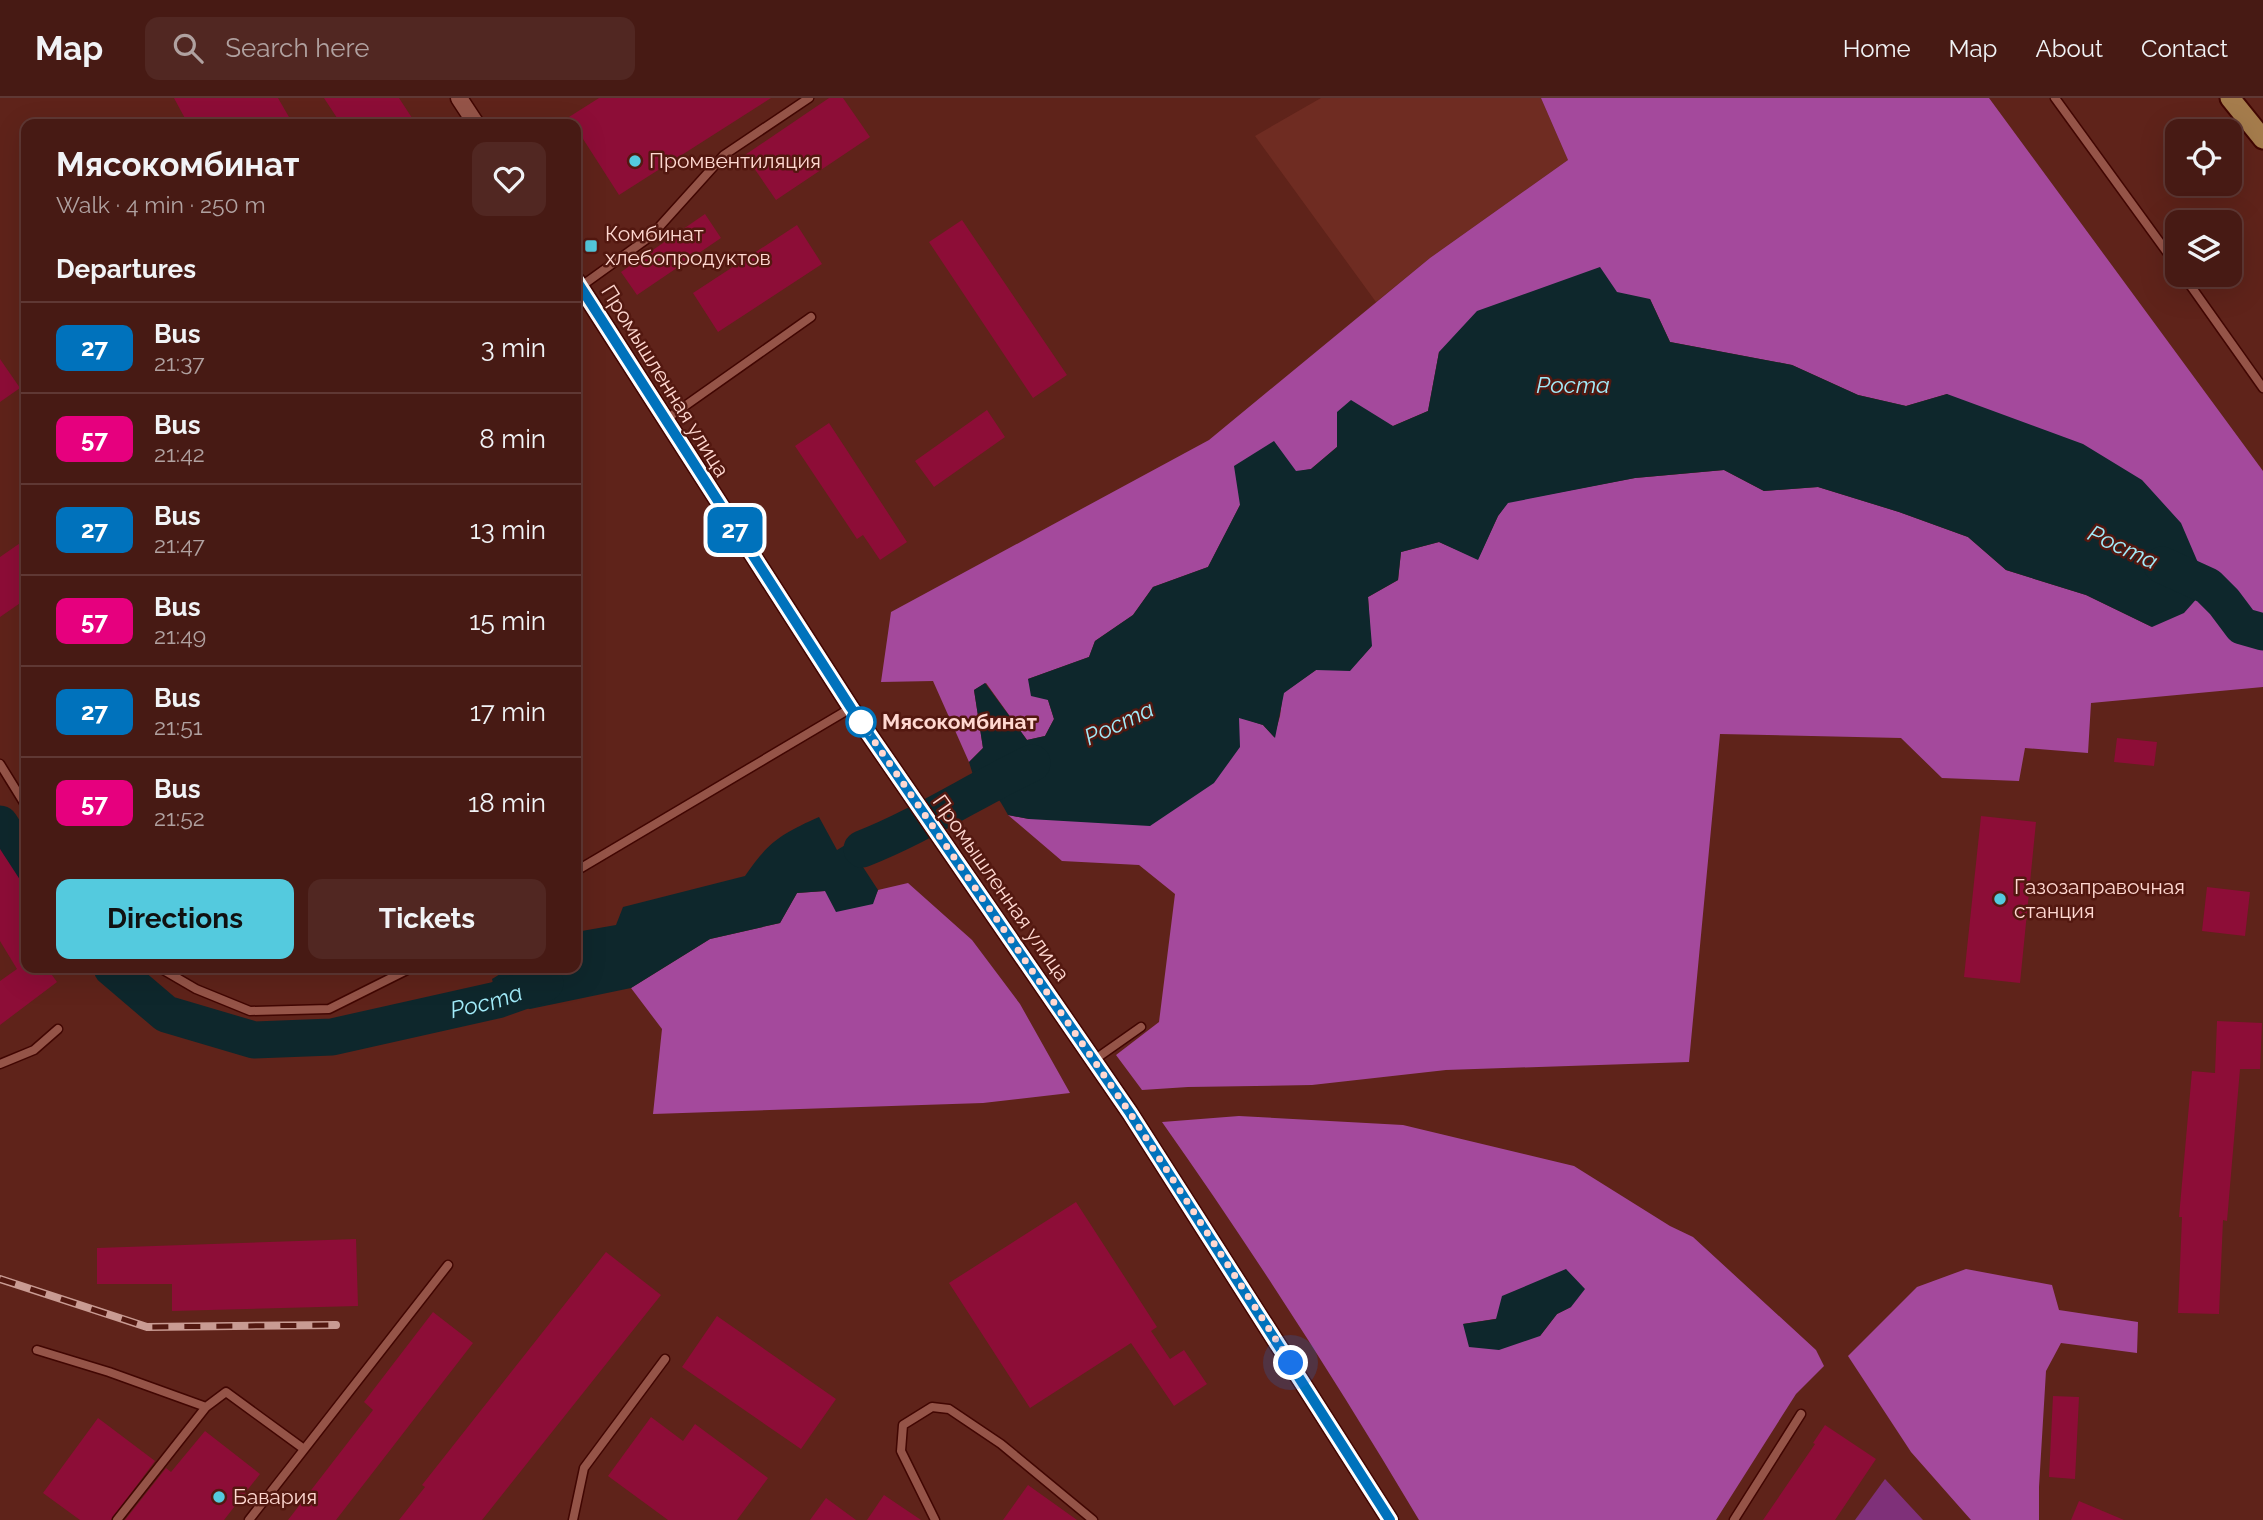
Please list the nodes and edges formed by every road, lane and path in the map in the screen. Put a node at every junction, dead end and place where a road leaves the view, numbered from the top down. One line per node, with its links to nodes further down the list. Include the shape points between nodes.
1 (459, 98): 5 (street)
2 (809, 98): 8 (lane, via 724,155 652,236)
3 (2055, 98): 7 (lane)
4 (2230, 98): 6 (main road)
5 (473, 119)
6 (2263, 139)
7 (2165, 249)
8 (581, 282)
9 (2191, 287): 12 (lane)
10 (581, 289): 13 (street, Промышленная улица)
11 (811, 317): 13 (lane)
12 (2263, 388)
13 (665, 421): 14 (street, Промышленная улица)
14 (851, 708): 17 (lane); 22 (street, Промышленная улица)
15 (0, 764): 16 (lane)
16 (21, 798)
17 (581, 869)
18 (169, 973): 19 (lane, via 250,1011 329,1009)
19 (401, 973)
20 (1141, 1027): 22 (lane)
21 (58, 1029): 23 (lane, via 34,1050)
22 (1094, 1059): 35 (street, Промышленная улица)
23 (0, 1064)
24 (448, 1265): 29 (lane)
25 (37, 1350): 27 (lane)
26 (664, 1359): 32 (lane, via 584,1468)
27 (206, 1407): 29 (lane, via 226,1392); 30 (lane)
28 (1801, 1413): 36 (lane)
29 (304, 1449): 31 (lane)
30 (117, 1520)
31 (249, 1520)
32 (573, 1520)
33 (935, 1520): 34 (lane, via 901,1451 903,1425 932,1407 949,1409 1001,1444)
34 (1093, 1520)
35 (1390, 1520)
36 (1734, 1520)

